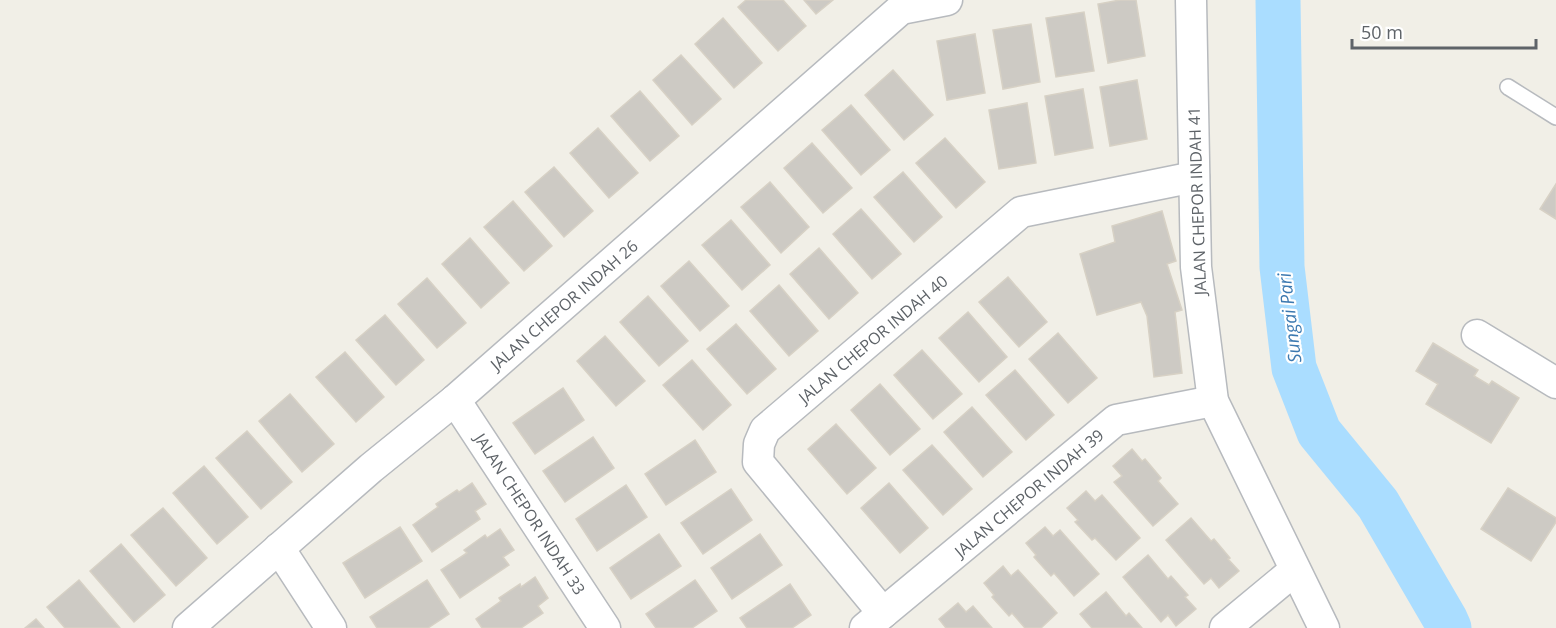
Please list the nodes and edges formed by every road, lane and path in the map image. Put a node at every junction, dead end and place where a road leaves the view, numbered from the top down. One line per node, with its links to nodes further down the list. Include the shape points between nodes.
1 (947, 0): 8 (street, JALAN CHEPOR INDAH 26, via 901,9)
2 (1191, 0): 5 (street, JALAN CHEPOR INDAH 41)
3 (1508, 87): 4 (lane)
4 (1556, 117)
5 (1194, 177): 9 (street, JALAN CHEPOR INDAH 41, via 1196,267); 12 (street, JALAN CHEPOR INDAH 40, via 1021,212 765,430 758,462)
6 (1477, 336): 7 (street)
7 (1556, 383)
8 (455, 400): 10 (street, JALAN CHEPOR INDAH 26); 15 (street, JALAN CHEPOR INDAH 33)
9 (1212, 401): 11 (street, JALAN CHEPOR INDAH 41); 12 (street, JALAN CHEPOR INDAH 39, via 1116,420)
10 (279, 548): 13 (street, JALAN CHEPOR INDAH 26); 14 (street)
11 (1295, 570): 16 (street); 17 (street, JALAN CHEPOR INDAH 41)
12 (874, 621)
13 (188, 628)
14 (331, 628)
15 (605, 628)
16 (1225, 628)
17 (1324, 628)

